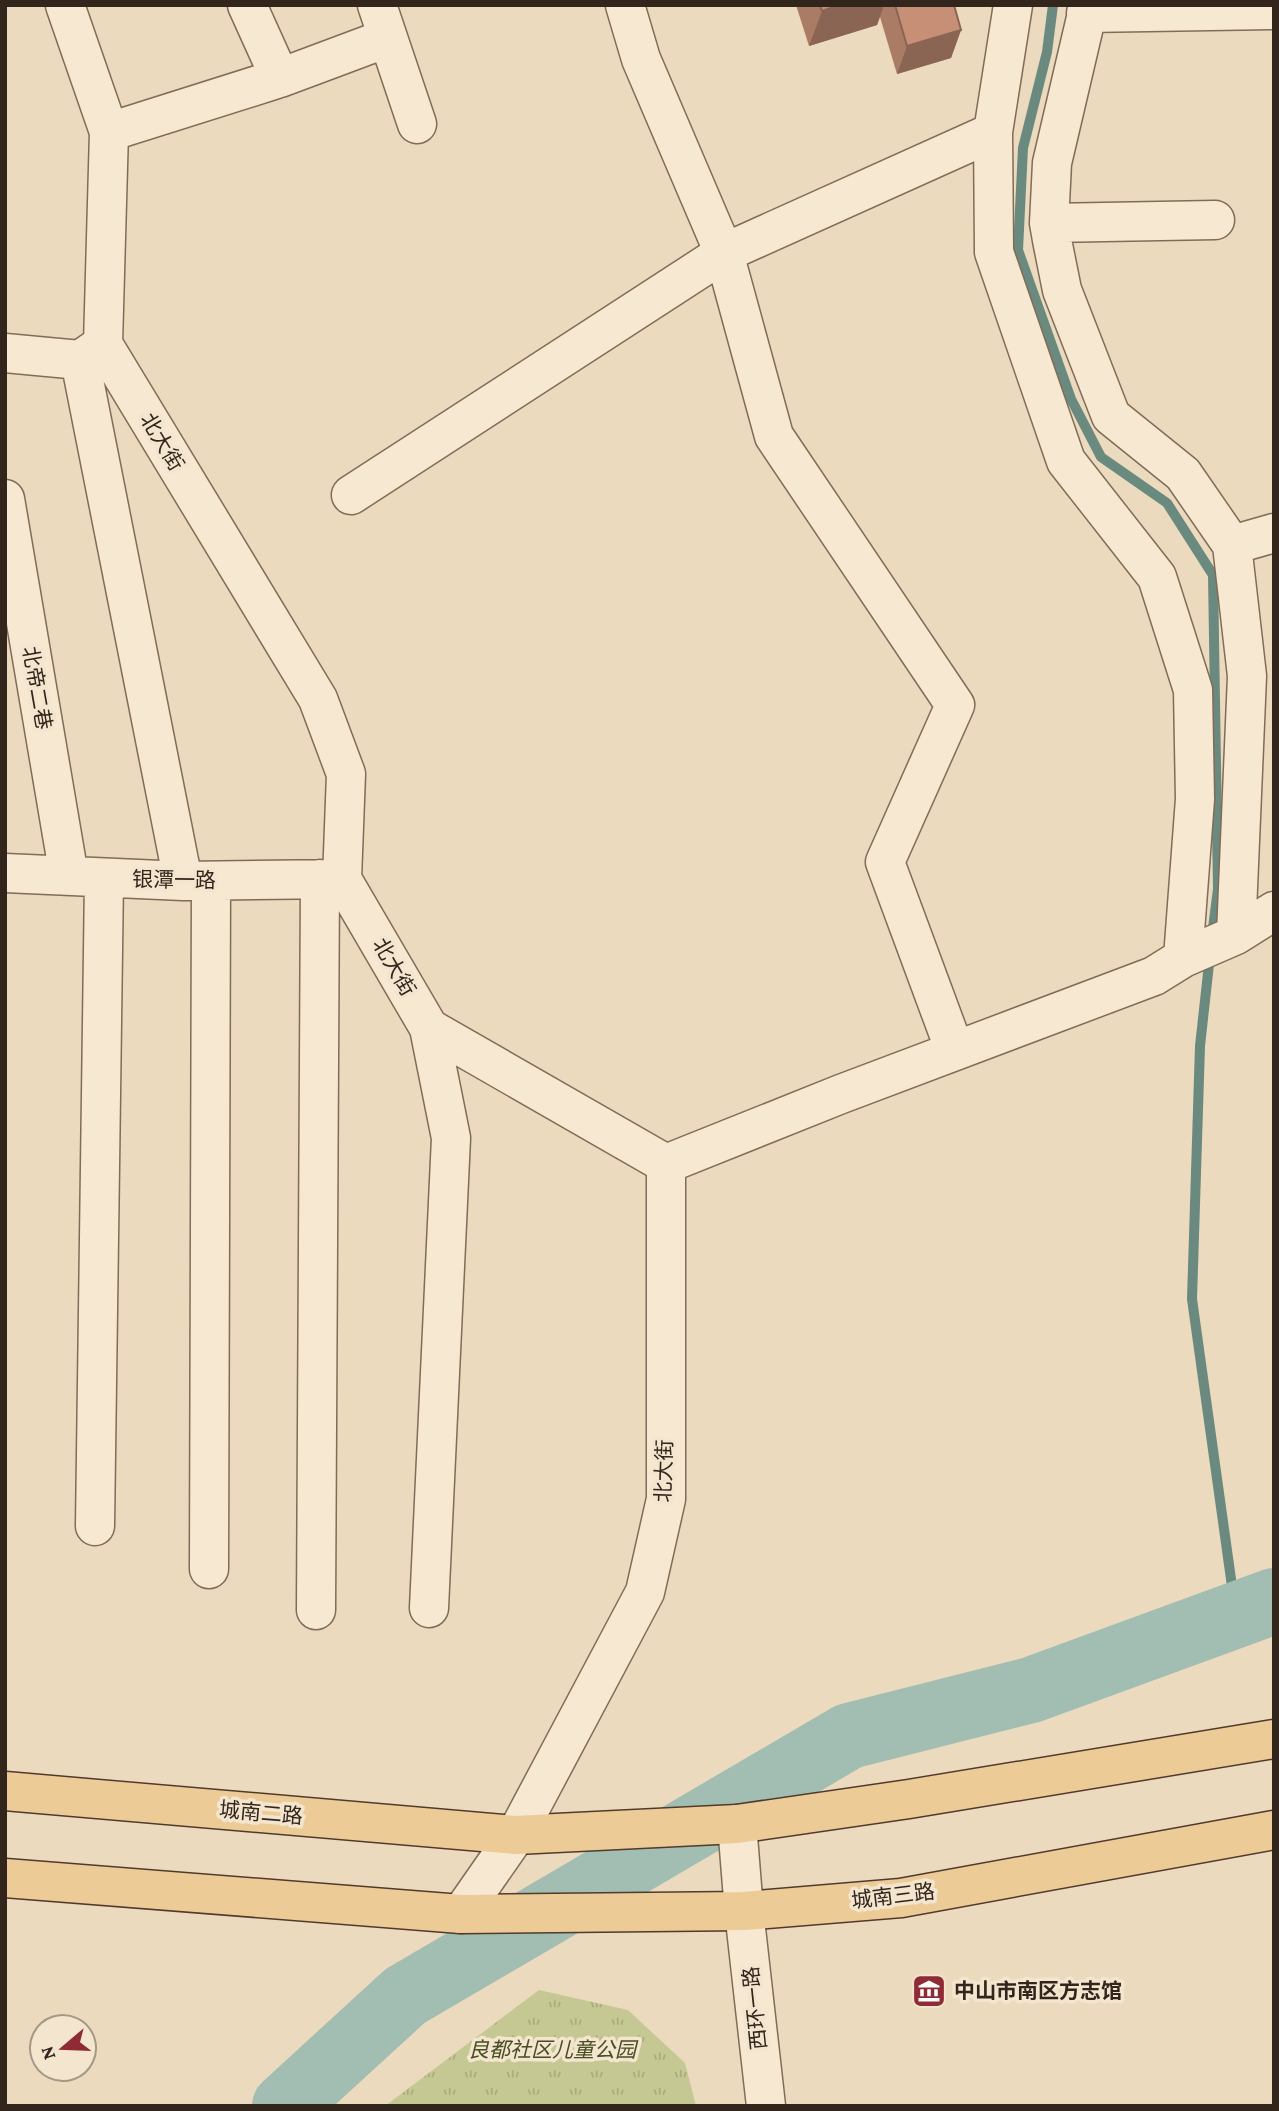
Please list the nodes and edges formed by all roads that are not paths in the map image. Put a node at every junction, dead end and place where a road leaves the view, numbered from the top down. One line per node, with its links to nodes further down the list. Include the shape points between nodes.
1 (65, 5): 10 (street)
2 (247, 5): 8 (street)
3 (625, 5): 14 (street, via 641,59)
4 (1013, 5): 11 (street)
5 (1087, 9): 6 (street); 13 (street, via 1052,163)
6 (1274, 10)
7 (382, 22): 8 (street); 9 (street)
8 (280, 78): 10 (street)
9 (417, 124)
10 (109, 132): 15 (street)
11 (993, 132): 14 (street); 27 (street, via 994,251 1066,461 1157,577 1193,690 1195,799)
12 (1215, 220): 13 (street)
13 (1049, 223): 20 (street, via 1062,290 1111,416 1183,474)
14 (724, 253): 17 (street); 29 (street, via 774,436 955,705 885,862)
15 (91, 352): 16 (street); 23 (street, 北大街, via 318,699 346,774); 24 (street)
16 (5, 353)
17 (351, 495)
18 (5, 499): 22 (street, 北帝二巷)
19 (1274, 533): 20 (street)
20 (1231, 545): 26 (street, via 1247,676)
21 (5, 873): 22 (street, 银潭一路)
22 (87, 877): 24 (street, 银潭一路); 31 (street, 北帝二巷)
23 (331, 879): 24 (street, 银潭一路); 28 (street, 北大街); 34 (street)
24 (197, 881): 32 (street)
25 (1274, 911): 26 (street)
26 (1236, 935): 27 (street)
27 (1183, 958): 29 (street, via 1154,976)
28 (429, 1028): 30 (street, 北大街); 33 (street, via 451,1138)
29 (955, 1051): 30 (street)
30 (666, 1164): 39 (street, 北大街, via 666,1499 645,1592)
31 (95, 1526)
32 (209, 1569)
33 (429, 1608)
34 (316, 1610)
35 (1274, 1739): 37 (main road)
36 (5, 1791): 39 (main road, 城南二路)
37 (737, 1824): 39 (main road); 41 (street, 西环一路)
38 (1274, 1830): 41 (main road, 城南三路, via 901,1898)
39 (516, 1835): 42 (street, 北大街)
40 (5, 1878): 42 (main road)
41 (744, 1911): 42 (main road, 城南三路); 43 (street, 西环一路)
42 (461, 1914)
43 (766, 2106)

